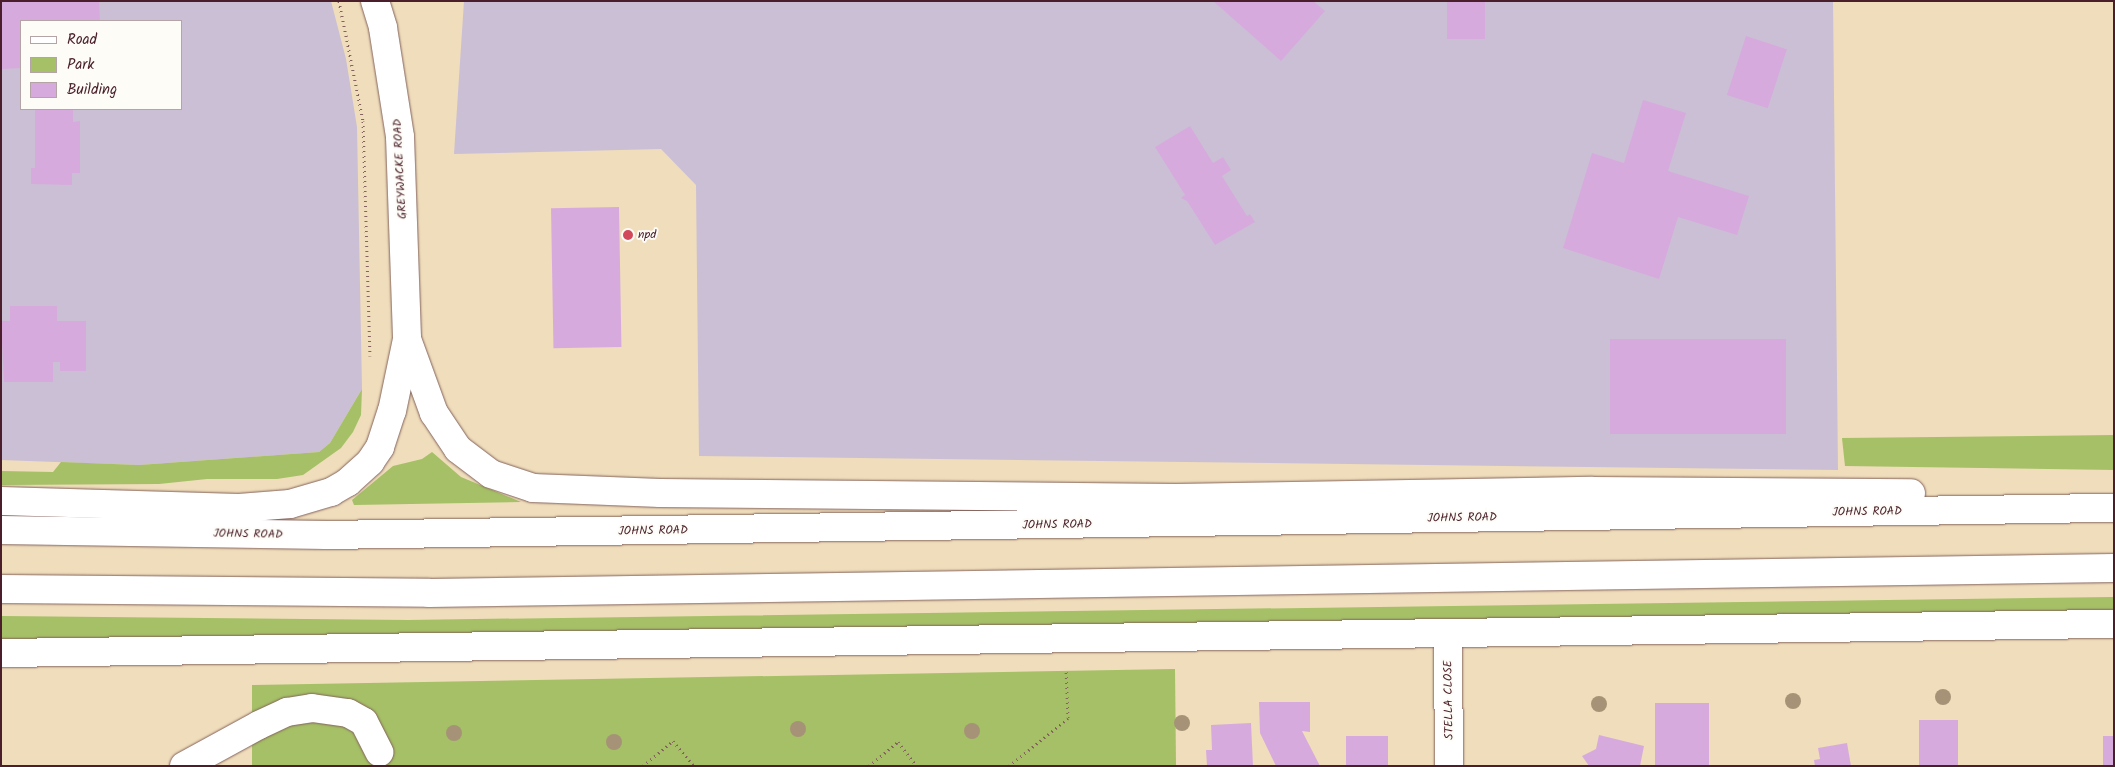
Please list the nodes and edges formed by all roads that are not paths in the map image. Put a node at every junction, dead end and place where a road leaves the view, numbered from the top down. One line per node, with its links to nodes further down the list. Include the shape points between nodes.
1 (375, 1): 2 (main road, GREYWACKE ROAD, via 383,28 400,137)
2 (407, 339): 3 (main road, via 434,413 458,448 491,474 533,488 660,493 1176,498 1592,491); 4 (main road, via 392,410 380,447 370,462 331,492 290,504 239,508)
3 (2114, 496)
4 (1, 502)
5 (2114, 508): 6 (main road, JOHNS ROAD, via 365,535)
6 (1, 530)
7 (2114, 568): 8 (main road, via 429,592)
8 (1, 589)
9 (2114, 624): 10 (main road)
10 (1448, 634): 11 (main road); 14 (main road, STELLA CLOSE)
11 (1, 652)
12 (379, 752): 13 (main road, via 364,722 348,713 312,708 280,715)
13 (184, 766)
14 (1449, 766)

